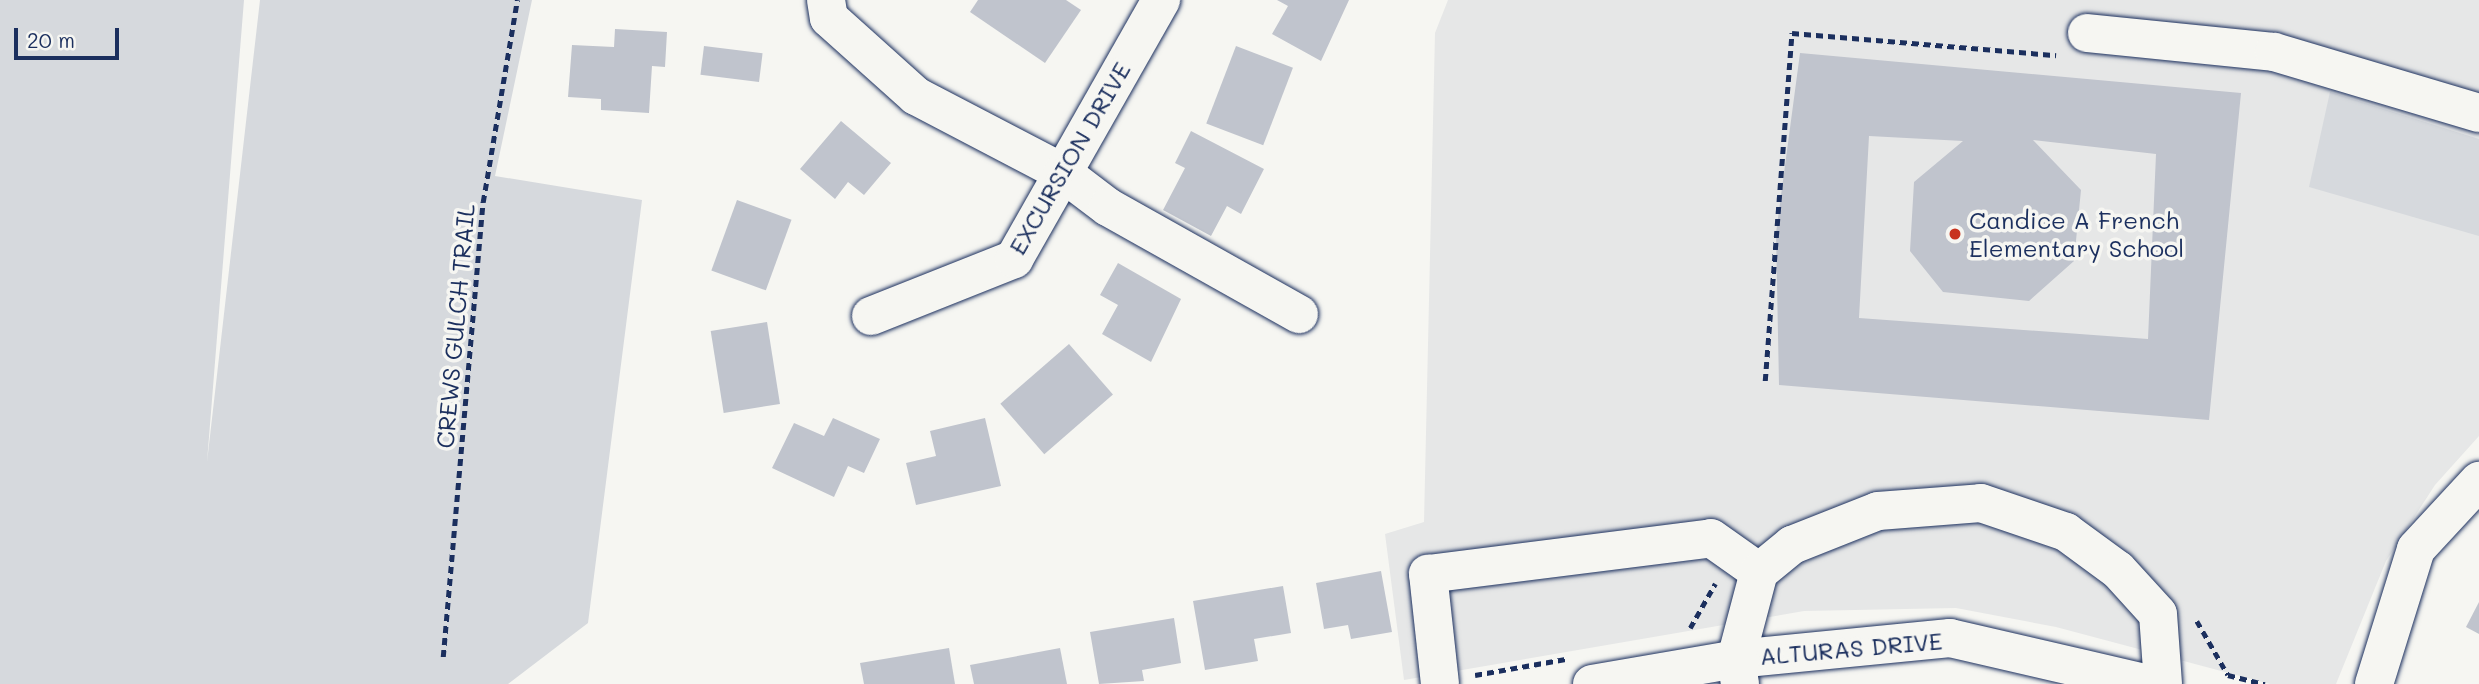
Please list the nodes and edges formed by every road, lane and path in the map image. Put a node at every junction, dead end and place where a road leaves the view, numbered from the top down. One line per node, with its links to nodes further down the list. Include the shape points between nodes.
1 (517, 0): 14 (path, CREWS GULCH TRAIL, via 483,202)
2 (826, 0): 6 (street, via 830,18 916,96)
3 (1161, 0): 6 (street, EXCURSION DRIVE)
4 (2076, 44): 5 (street, via 2274,52); 9 (path, via 1792,33)
5 (2479, 113)
6 (1063, 173): 7 (street, via 1108,207); 8 (street, EXCURSION DRIVE, via 1014,259)
7 (1299, 314)
8 (871, 316)
9 (1765, 381)
10 (2479, 481): 20 (street, via 2416,549)
11 (1759, 572): 16 (street); 17 (street, via 1711,538 1428,574); 19 (street, via 1792,545 1878,511 1982,503 2066,532 2118,570 2158,614)
12 (1716, 573): 13 (path, via 1716,582)
13 (1684, 637)
14 (443, 657)
15 (1582, 671): 16 (street, ALTURAS DRIVE); 17 (path)
16 (1738, 671): 18 (street, ALTURAS DRIVE, via 1950,638)
17 (1439, 683)
18 (2149, 684)
19 (2163, 684)
20 (2374, 684)

